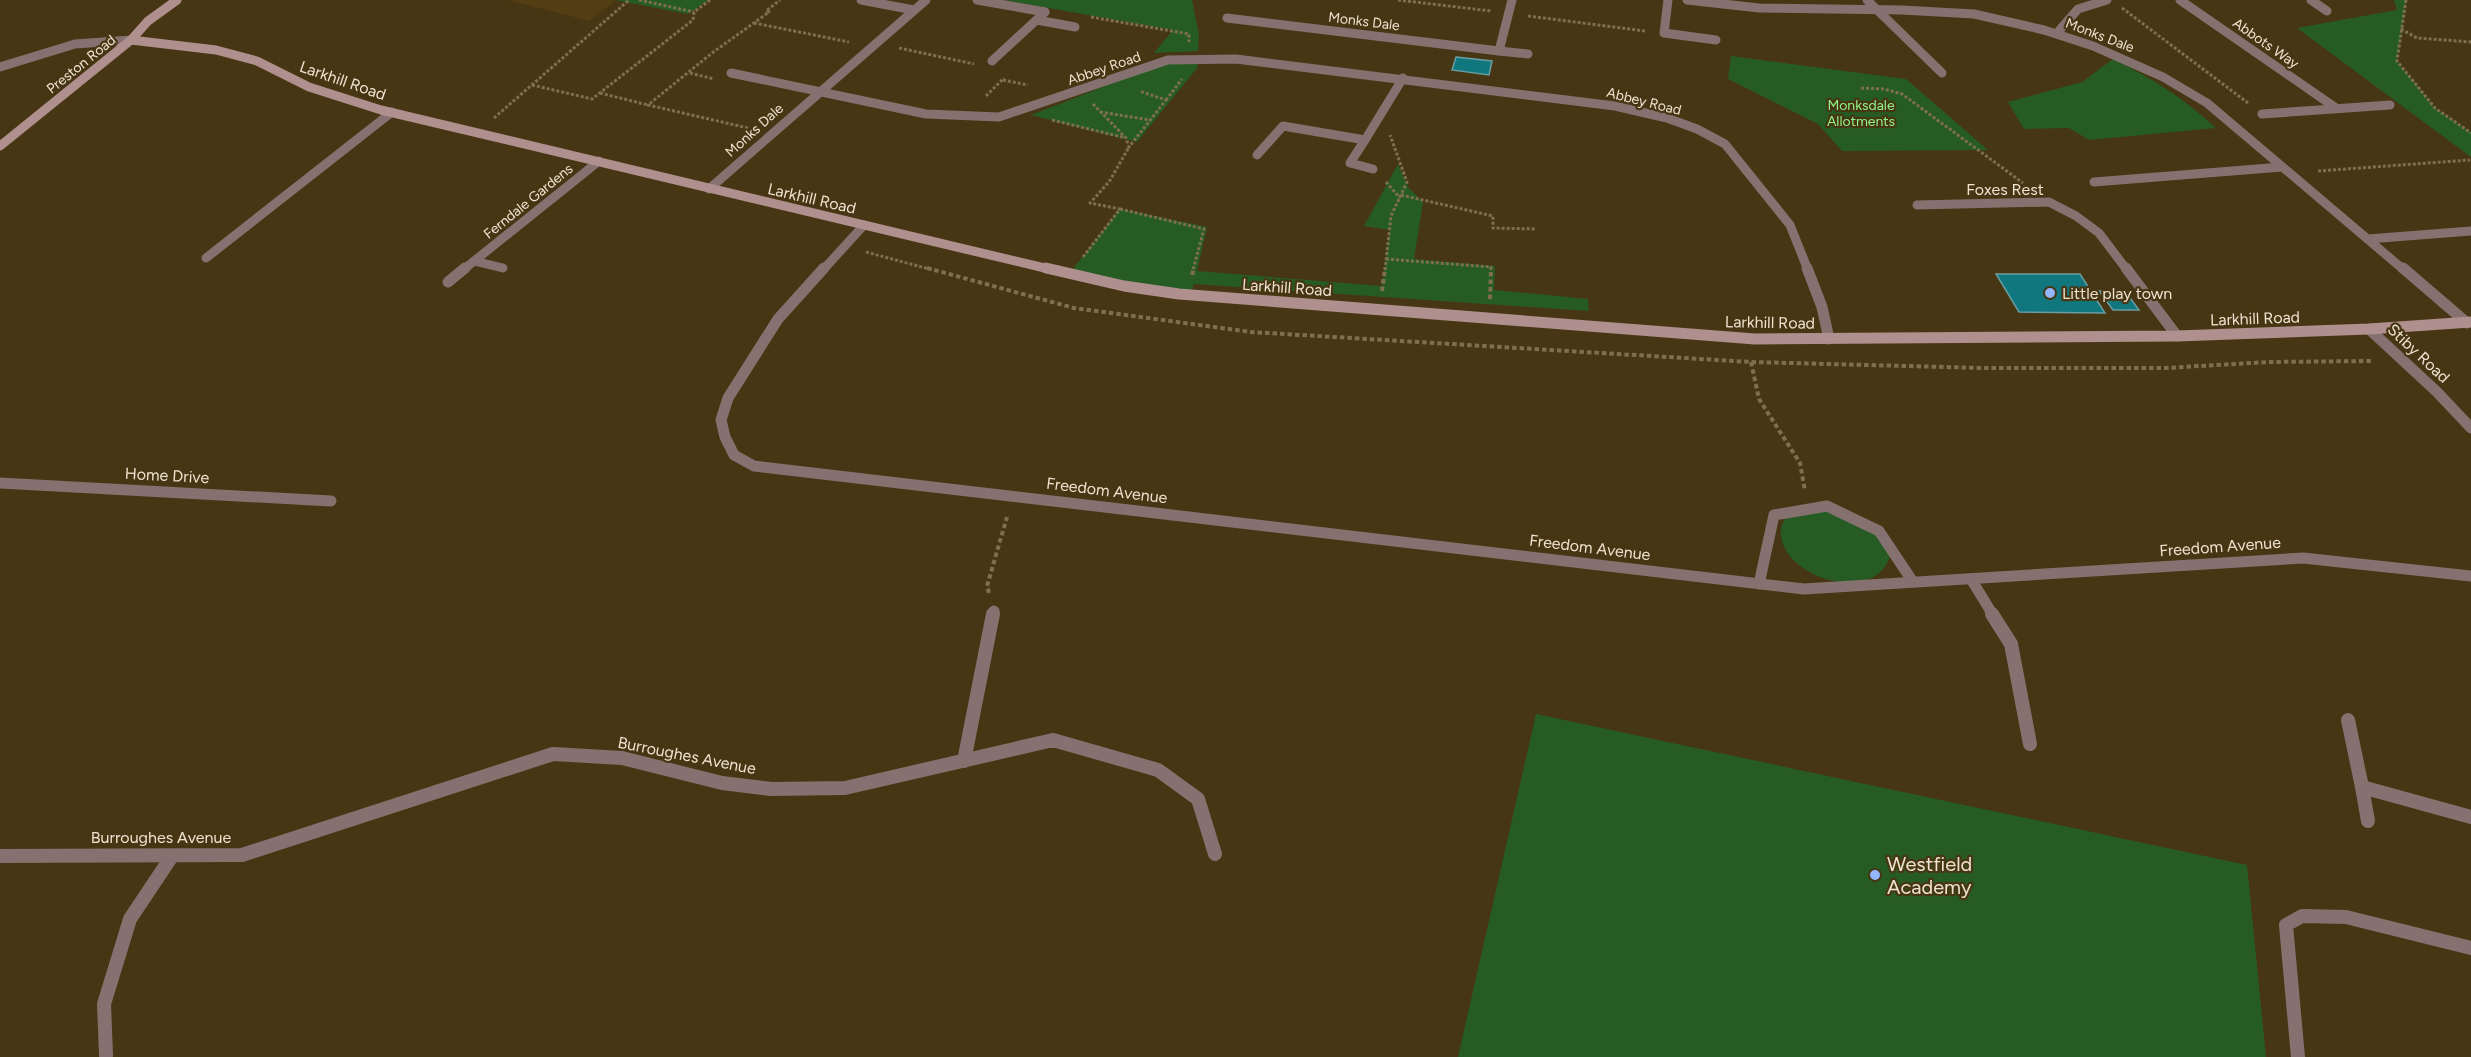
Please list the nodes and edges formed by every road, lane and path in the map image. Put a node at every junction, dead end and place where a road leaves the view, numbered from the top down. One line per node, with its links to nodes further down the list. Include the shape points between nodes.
1 (177, 0): 31 (street, Preston Road, via 148,21)
2 (629, 0): 44 (path)
3 (639, 0): 23 (path)
4 (710, 0): 23 (path)
5 (861, 0): 19 (street)
6 (926, 0): 19 (street, Monks Dale)
7 (977, 0): 24 (street)
8 (1512, 0): 35 (street)
9 (1668, 0): 32 (street, via 1664,33)
10 (1687, 0): 17 (street, Monks Dale)
11 (1866, 0): 20 (street)
12 (2073, 0): 18 (street)
13 (2107, 0): 18 (street)
14 (2180, 0): 51 (street, Abbots Way)
15 (2311, 0): 22 (street)
16 (2406, 0): 29 (path)
17 (1710, 2): 20 (street, Monks Dale, via 1733,8)
18 (2080, 6): 30 (street)
19 (914, 10): 34 (street, Monks Dale)
20 (1876, 10): 30 (street, Monks Dale, via 1977,14); 41 (street)
21 (2124, 10): 55 (path)
22 (2327, 10)
23 (694, 12): 48 (path, via 693,20)
24 (1045, 12): 26 (street); 37 (path, via 1048,9 1189,34)
25 (1227, 18): 35 (street, Monks Dale)
26 (1037, 20): 28 (street); 38 (street)
27 (754, 23): 34 (path)
28 (1075, 27)
29 (2401, 29): 33 (path, via 2417,38); 60 (path, via 2397,61 2434,108)
30 (2058, 32): 69 (street, Monks Dale, via 2170,79 2207,103)
31 (131, 40): 39 (street, via 75,44); 52 (street, Larkhill Road, via 216,50 257,61 309,87); 63 (street, Preston Road)
32 (1716, 40)
33 (2471, 42)
34 (873, 45): 38 (path); 47 (street, Monks Dale)
35 (1499, 51): 36 (street, Monks Dale)
36 (1528, 54)
37 (1188, 59): 42 (street, Abbey Road, via 1236,59); 43 (street, Abbey Road, via 1168,60)
38 (990, 64): 56 (path, via 1011,71)
39 (0, 67)
40 (731, 73): 47 (street, Monks Dale)
41 (1942, 73)
42 (1403, 78): 58 (street); 92 (street, Abbey Road, via 1615,106 1667,118 1725,144 1790,225 1822,307)
43 (1110, 81): 46 (street, Abbey Road); 57 (path, via 1166,100)
44 (532, 85): 48 (path, via 592,99); 59 (path)
45 (1861, 88): 73 (path, via 1902,94)
46 (1082, 91): 53 (street, Abbey Road); 54 (path)
47 (818, 92): 56 (street, Abbey Road, via 926,114); 71 (street, Monks Dale)
48 (600, 93): 49 (path)
49 (648, 105)
50 (2390, 105): 51 (street)
51 (2336, 108): 55 (street)
52 (392, 112): 59 (street, Larkhill Road); 80 (street)
53 (1016, 112): 56 (street, Abbey Road, via 999,117); 61 (path)
54 (1099, 112): 57 (path); 61 (path)
55 (2262, 114)
56 (966, 116)
57 (1150, 120): 64 (path)
58 (1376, 122): 62 (street); 72 (path, via 1388,131 1407,182)
59 (477, 133): 67 (street, Larkhill Road)
60 (2471, 133)
61 (1126, 138): 64 (path)
62 (1365, 140): 65 (street, via 1283,126); 68 (street, via 1350,163)
63 (0, 146)
64 (1129, 147): 75 (path, via 1109,182 1090,203)
65 (1257, 155)
66 (2470, 160): 69 (path)
67 (599, 161): 71 (street, Larkhill Road); 82 (street, Ferndale Gardens)
68 (1373, 169)
69 (2285, 170): 70 (street); 79 (street, Monks Dale)
70 (2094, 182)
71 (709, 189): 76 (street, Larkhill Road)
72 (1401, 195): 77 (path, via 1493,216 1493,228); 81 (path, via 1391,216)
73 (2049, 202): 74 (street, Foxes Rest); 91 (street, Foxes Rest, via 2099,233)
74 (1917, 205)
75 (1120, 209): 84 (path); 86 (path, via 1204,229)
76 (864, 225): 84 (street, Larkhill Road); 97 (street, Freedom Avenue, via 778,319 728,398 721,420 734,455 754,466)
77 (1536, 229)
78 (2471, 231): 79 (street)
79 (2368, 239): 89 (street, Monks Dale)
80 (206, 258)
81 (1386, 259): 87 (path); 88 (path, via 1491,267)
82 (474, 261): 83 (street, Ferndale Gardens); 85 (street, Ferndale Gardens)
83 (503, 268)
84 (1069, 274): 86 (street, Larkhill Road)
85 (448, 282)
86 (1186, 294): 87 (street, Larkhill Road)
87 (1380, 310): 88 (street, Larkhill Road)
88 (1490, 318): 92 (street, Larkhill Road, via 1755,339)
89 (2469, 322): 90 (street, Larkhill Road)
90 (2369, 329): 91 (street, Larkhill Road); 94 (street, Stiby Road)
91 (2177, 336): 92 (street, Larkhill Road)
92 (1829, 339)
93 (1755, 382): 95 (path, via 1759,399)
94 (2471, 428)
95 (1802, 469)
96 (0, 483): 98 (street, Home Drive)
97 (1013, 495): 102 (street, Freedom Avenue); 103 (path, via 987,586)
98 (332, 501)
99 (2471, 576): 100 (street, Freedom Avenue, via 2303,558)
100 (1971, 579): 101 (street, Freedom Avenue); 105 (street, via 2011,644)
101 (1913, 582): 102 (street, Freedom Avenue, via 1804,589); 102 (street, via 1879,531 1827,506 1774,515)
102 (1759, 584)
103 (994, 611): 106 (street)
104 (2348, 720): 107 (street)
105 (2030, 744)
106 (964, 760): 110 (street, Burroughes Avenue, via 1053,740 1158,770 1198,799); 112 (street, Burroughes Avenue, via 845,788 771,789 722,783 622,758 553,754 242,855)
107 (2362, 787): 108 (street); 109 (street)
108 (2471, 817)
109 (2368, 821)
110 (1215, 854)
111 (0, 856): 112 (street, Burroughes Avenue)
112 (172, 856): 114 (street, via 130,919 105,1004)
113 (2471, 948): 115 (street, via 2346,917 2302,916 2286,925)
114 (109, 1056)
115 (2298, 1057)

